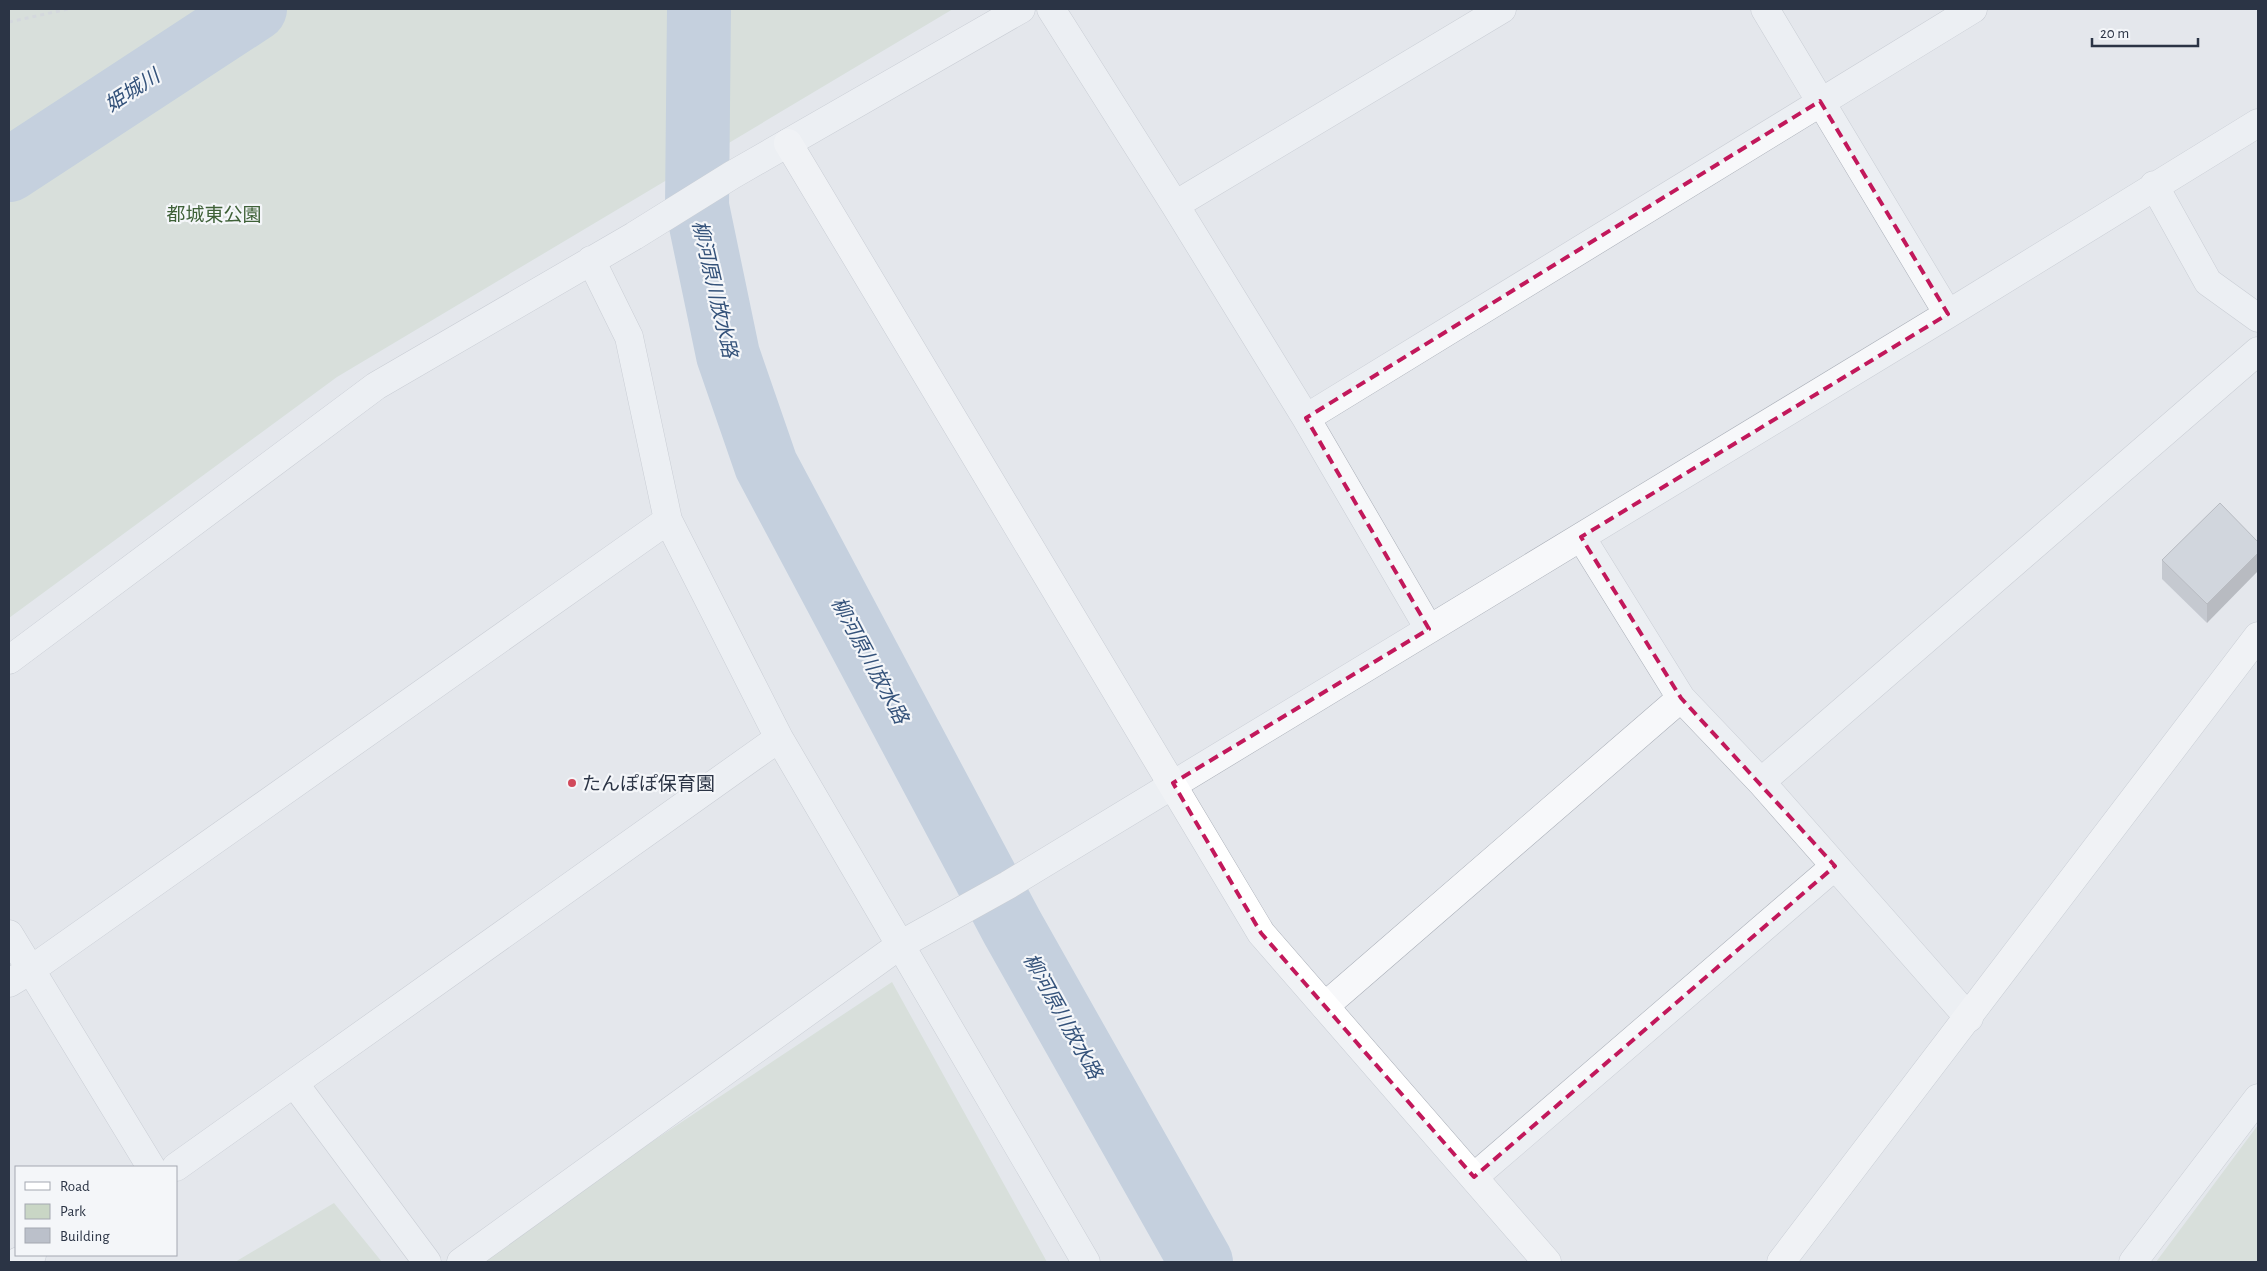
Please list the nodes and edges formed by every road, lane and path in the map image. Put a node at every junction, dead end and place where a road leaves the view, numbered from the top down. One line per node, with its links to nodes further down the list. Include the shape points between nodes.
1 (68, 9): 7 (path)
2 (1021, 9): 10 (street)
3 (1051, 9): 12 (street)
4 (1502, 9): 12 (street)
5 (1765, 9): 8 (street)
6 (1973, 9): 8 (street)
7 (9, 22)
8 (1820, 101): 14 (street); 17 (street)
9 (2258, 123): 11 (street)
10 (788, 143): 13 (street); 26 (street)
11 (2154, 185): 14 (street); 15 (street, via 2208,282)
12 (1175, 205): 17 (street)
13 (591, 260): 18 (street, via 629,337); 22 (street, via 376,386)
14 (1948, 314): 19 (street)
15 (2258, 318)
16 (2258, 352): 25 (street)
17 (1306, 418): 20 (street)
18 (668, 520): 24 (street); 30 (street)
19 (1581, 537): 20 (street); 23 (street)
20 (1429, 629): 26 (street)
21 (2258, 636): 33 (street)
22 (9, 660)
23 (1681, 698): 25 (street); 32 (street)
24 (779, 738): 29 (street); 34 (street)
25 (1761, 782): 27 (street)
26 (1172, 783): 29 (street, via 1008,885); 32 (street, via 1262,933)
27 (1835, 866): 33 (street); 38 (street)
28 (9, 934): 30 (street)
29 (910, 939): 42 (street); 43 (street)
30 (32, 969): 31 (street); 36 (street)
31 (9, 983)
32 (1324, 1006): 38 (street)
33 (1969, 1018): 45 (street)
34 (294, 1083): 37 (street); 41 (street)
35 (2258, 1098): 46 (street)
36 (150, 1166)
37 (177, 1166)
38 (1474, 1177): 44 (street)
39 (30, 1256): 40 (street)
40 (17, 1262)
41 (427, 1262)
42 (461, 1262)
43 (1086, 1262)
44 (1547, 1262)
45 (1781, 1262)
46 (2133, 1262)

